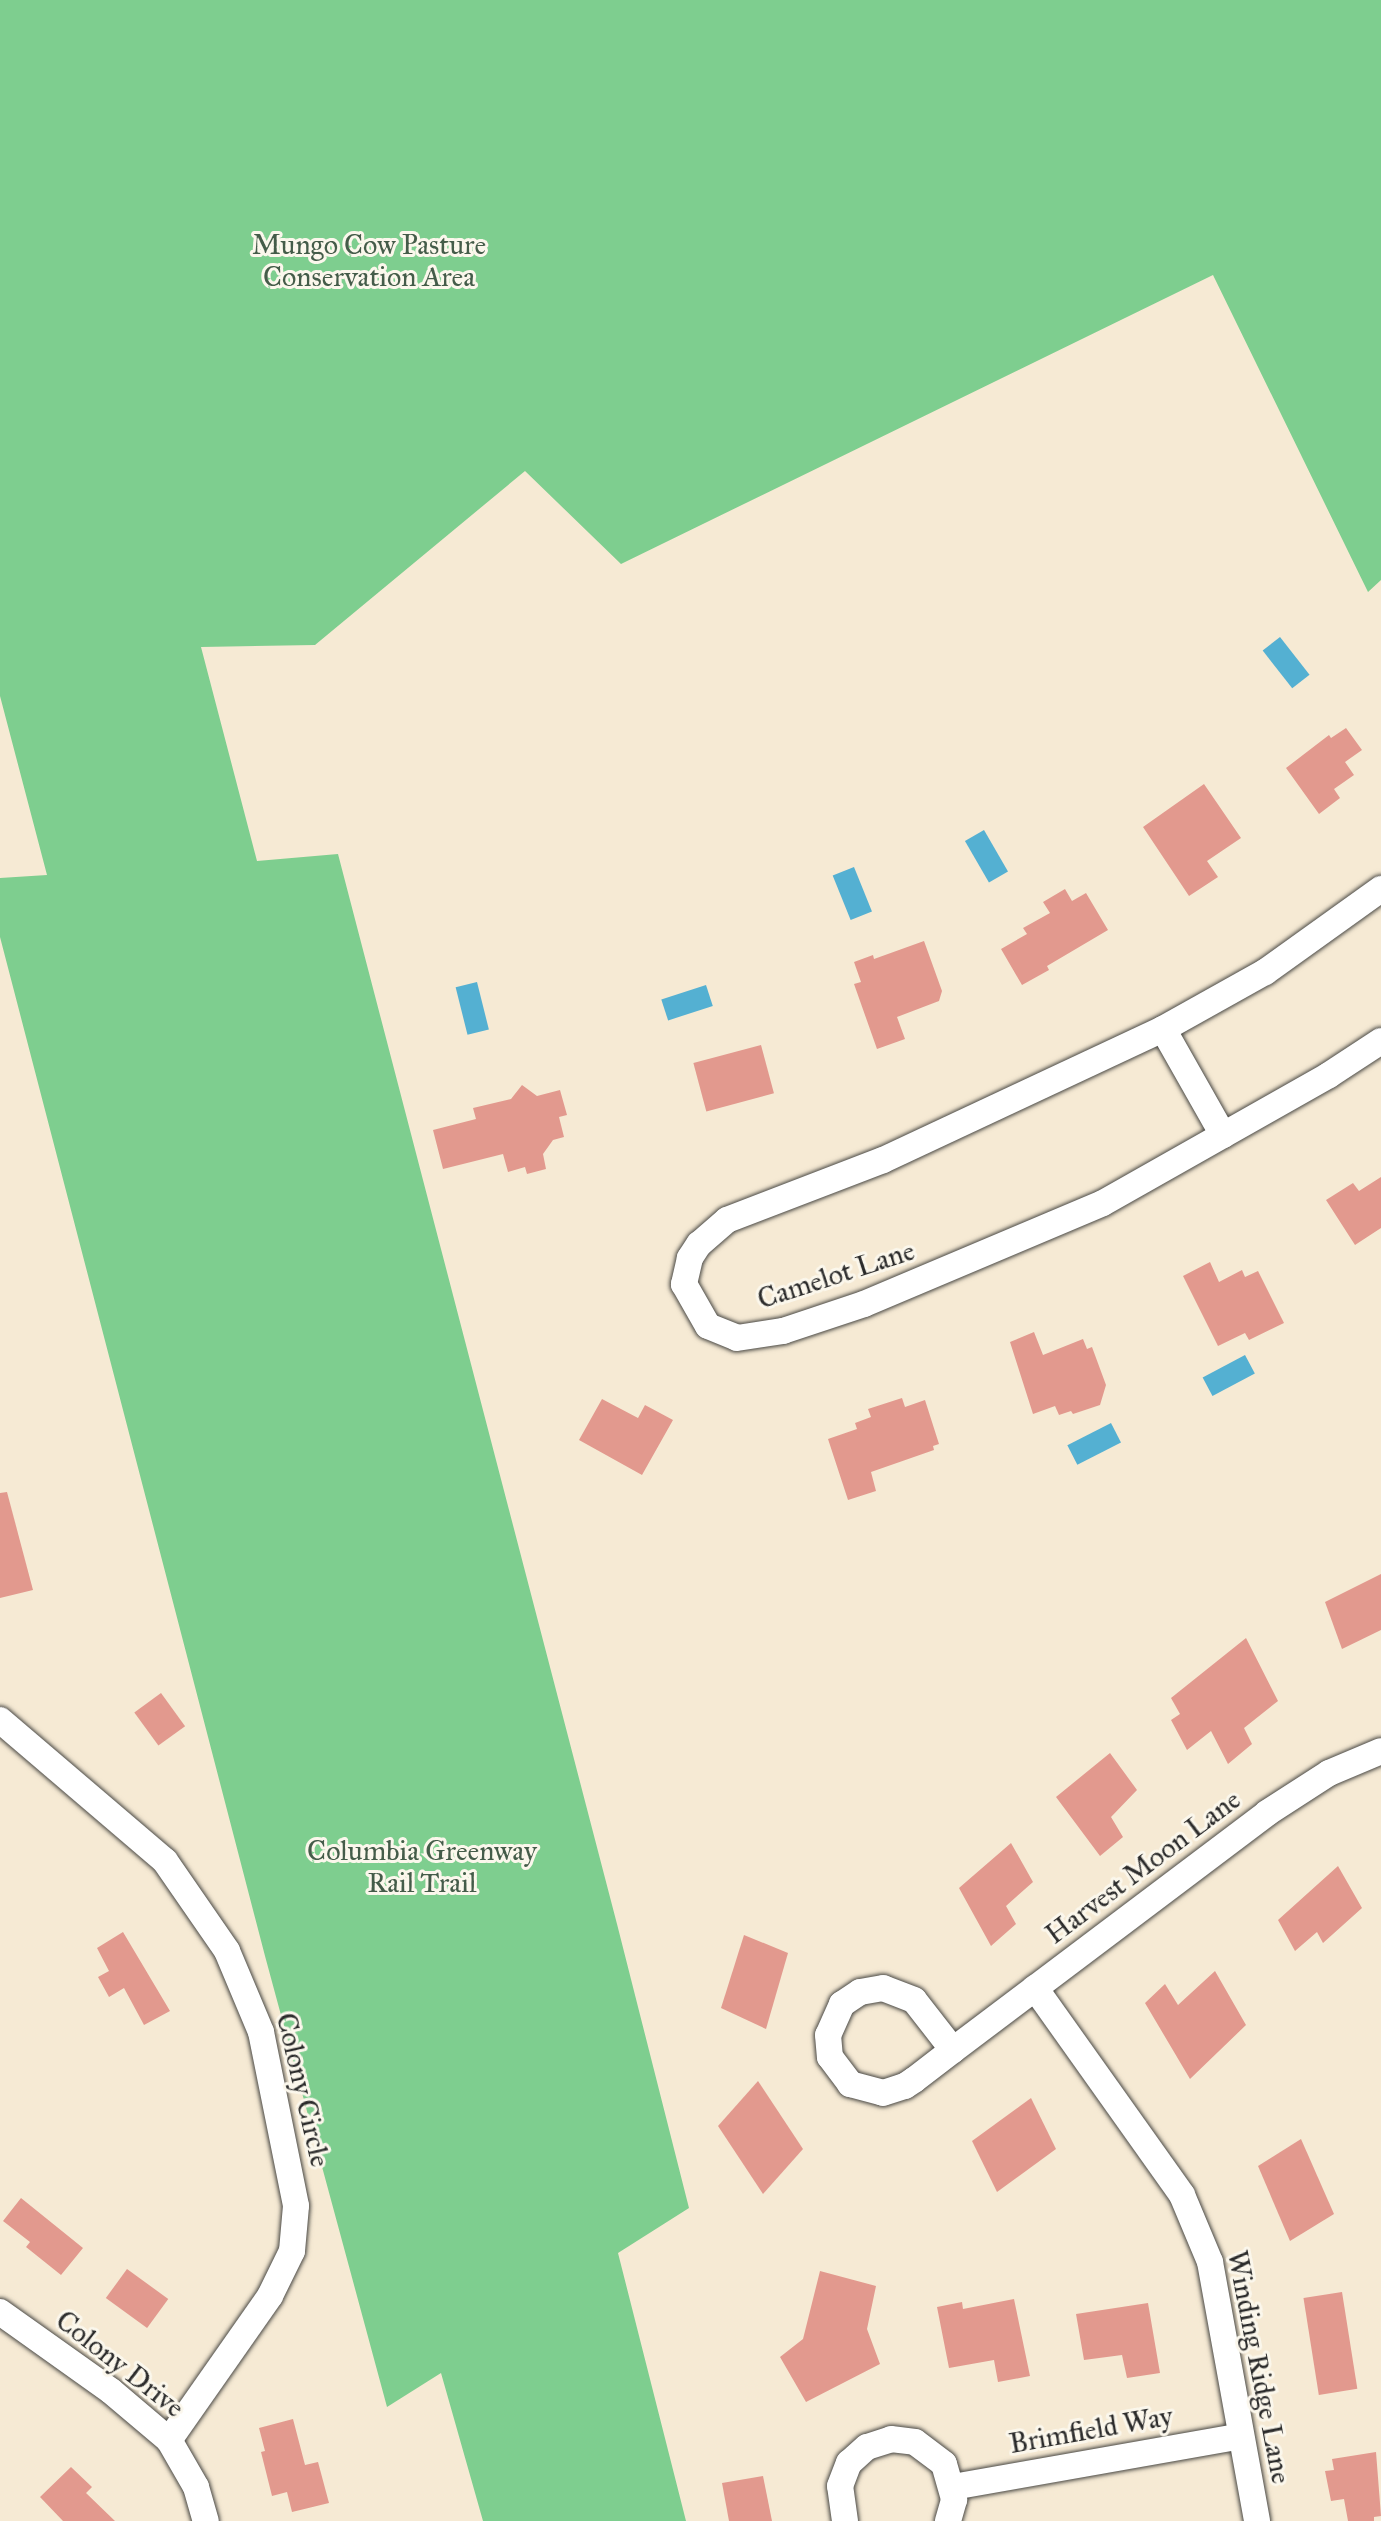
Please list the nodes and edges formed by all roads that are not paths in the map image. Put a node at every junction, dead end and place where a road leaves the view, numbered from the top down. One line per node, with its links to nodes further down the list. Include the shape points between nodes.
1 (1381, 889): 2 (street, Camelot Lane, via 1265,972)
2 (1163, 1029): 4 (street); 4 (street, Camelot Lane, via 883,1160 727,1220 699,1244 684,1284 708,1326 737,1338 783,1331 991,1253 1103,1203)
3 (1381, 1041): 4 (street, Camelot Lane)
4 (1223, 1135)
5 (0, 1720): 11 (street, Colony Circle, via 165,1861 227,1951 261,2032 296,2206 292,2251 270,2296)
6 (1381, 1751): 7 (street, Harvest Moon Lane, via 1297,1792)
7 (1035, 1988): 8 (street, Harvest Moon Lane); 10 (street, Winding Ridge Lane, via 1182,2195 1210,2262)
8 (953, 2050): 8 (street, Harvest Moon Lane, via 905,2086 871,2092 850,2084 835,2067 828,2035 842,2004 860,1992 883,1988 914,2000)
9 (0, 2312): 11 (street, Colony Drive, via 111,2391)
10 (1241, 2436): 12 (street, Brimfield Way); 16 (street, Winding Ridge Lane)
11 (169, 2440): 13 (street, Colony Drive, via 196,2487)
12 (953, 2487): 14 (street, via 944,2464 926,2447 903,2440 879,2442 858,2454 843,2474 839,2498); 15 (street)
13 (206, 2521)
14 (845, 2521)
15 (948, 2521)
16 (1257, 2521)

